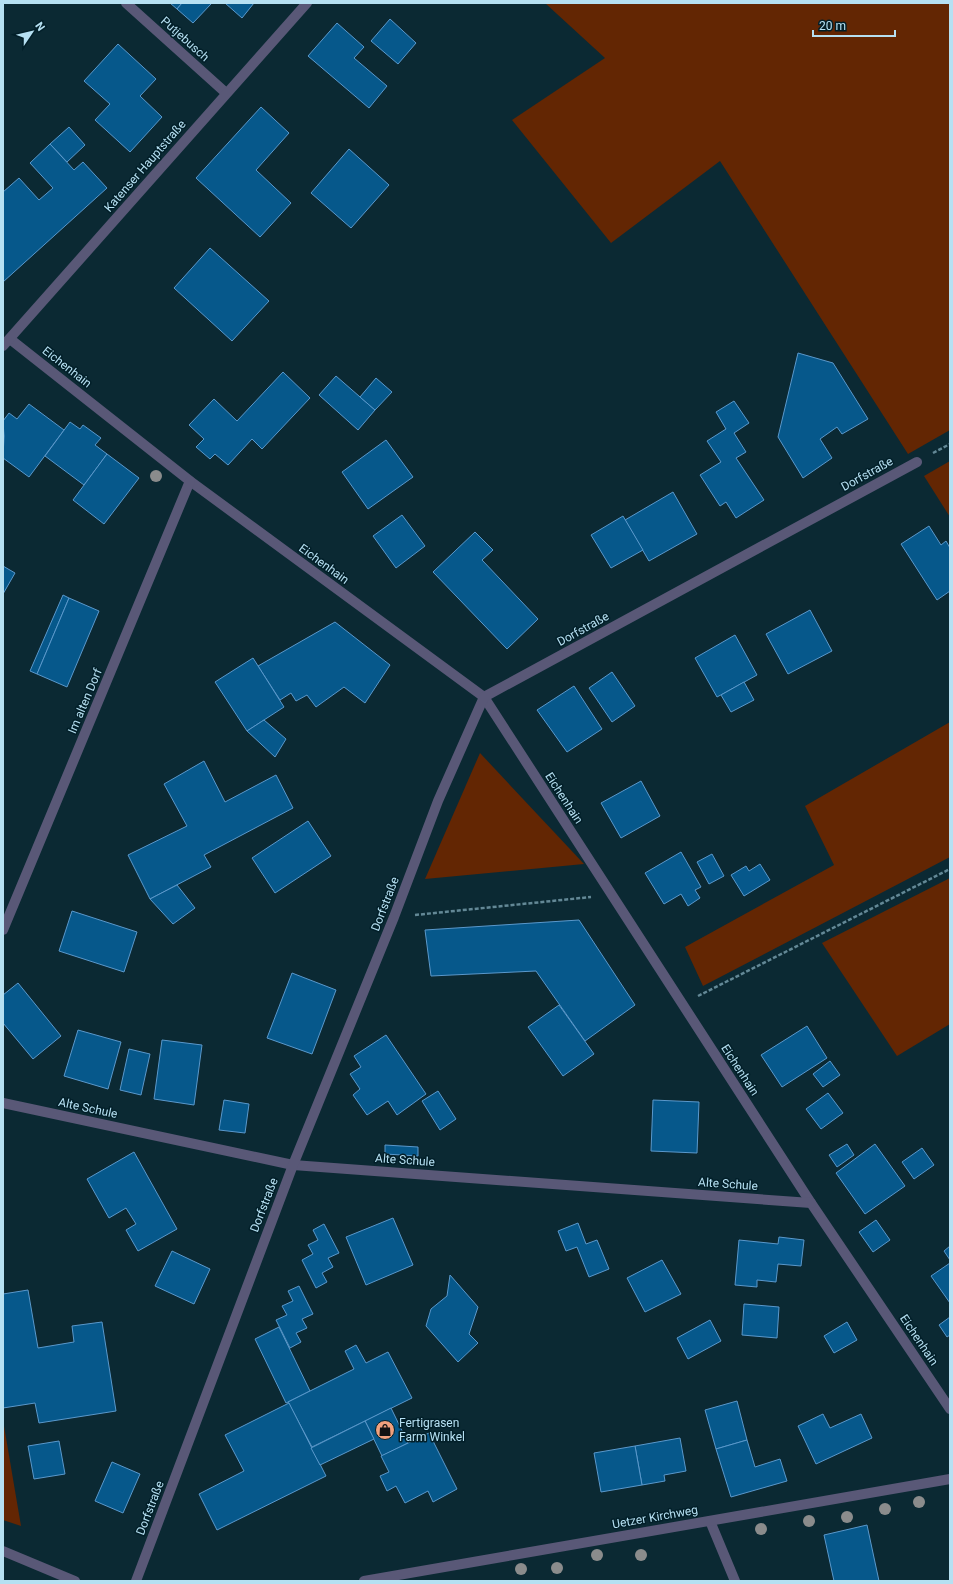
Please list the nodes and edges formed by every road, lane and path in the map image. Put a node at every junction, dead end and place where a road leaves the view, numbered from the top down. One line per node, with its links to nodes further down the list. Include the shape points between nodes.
1 (126, 3): 3 (street, Putjebusch)
2 (307, 3): 3 (street, Katenser Hauptstraße)
3 (226, 94): 4 (street, Katenser Hauptstraße)
4 (6, 343): 6 (street, Eichenhain)
5 (917, 462): 7 (street, Dorfstraße)
6 (190, 481): 7 (street, Eichenhain); 11 (street, Im alten Dorf)
7 (484, 697): 9 (street, Eichenhain); 10 (street, Dorfstraße, via 438,801)
8 (950, 869): 12 (path)
9 (611, 896): 10 (path); 12 (street, Eichenhain)
10 (394, 917): 14 (street, Dorfstraße)
11 (3, 930)
12 (682, 1004): 15 (street, Eichenhain)
13 (3, 1103): 14 (street, Alte Schule)
14 (293, 1165): 15 (street, Alte Schule); 22 (street, Dorfstraße)
15 (811, 1203): 16 (street, Eichenhain)
16 (950, 1409)
17 (950, 1479): 18 (street, Uetzer Kirchweg)
18 (710, 1521): 20 (street, Uetzer Kirchweg); 24 (street)
19 (3, 1551): 21 (street)
20 (382, 1580): 23 (street, Uetzer Kirchweg)
21 (75, 1581)
22 (136, 1581)
23 (364, 1581)
24 (735, 1581)

